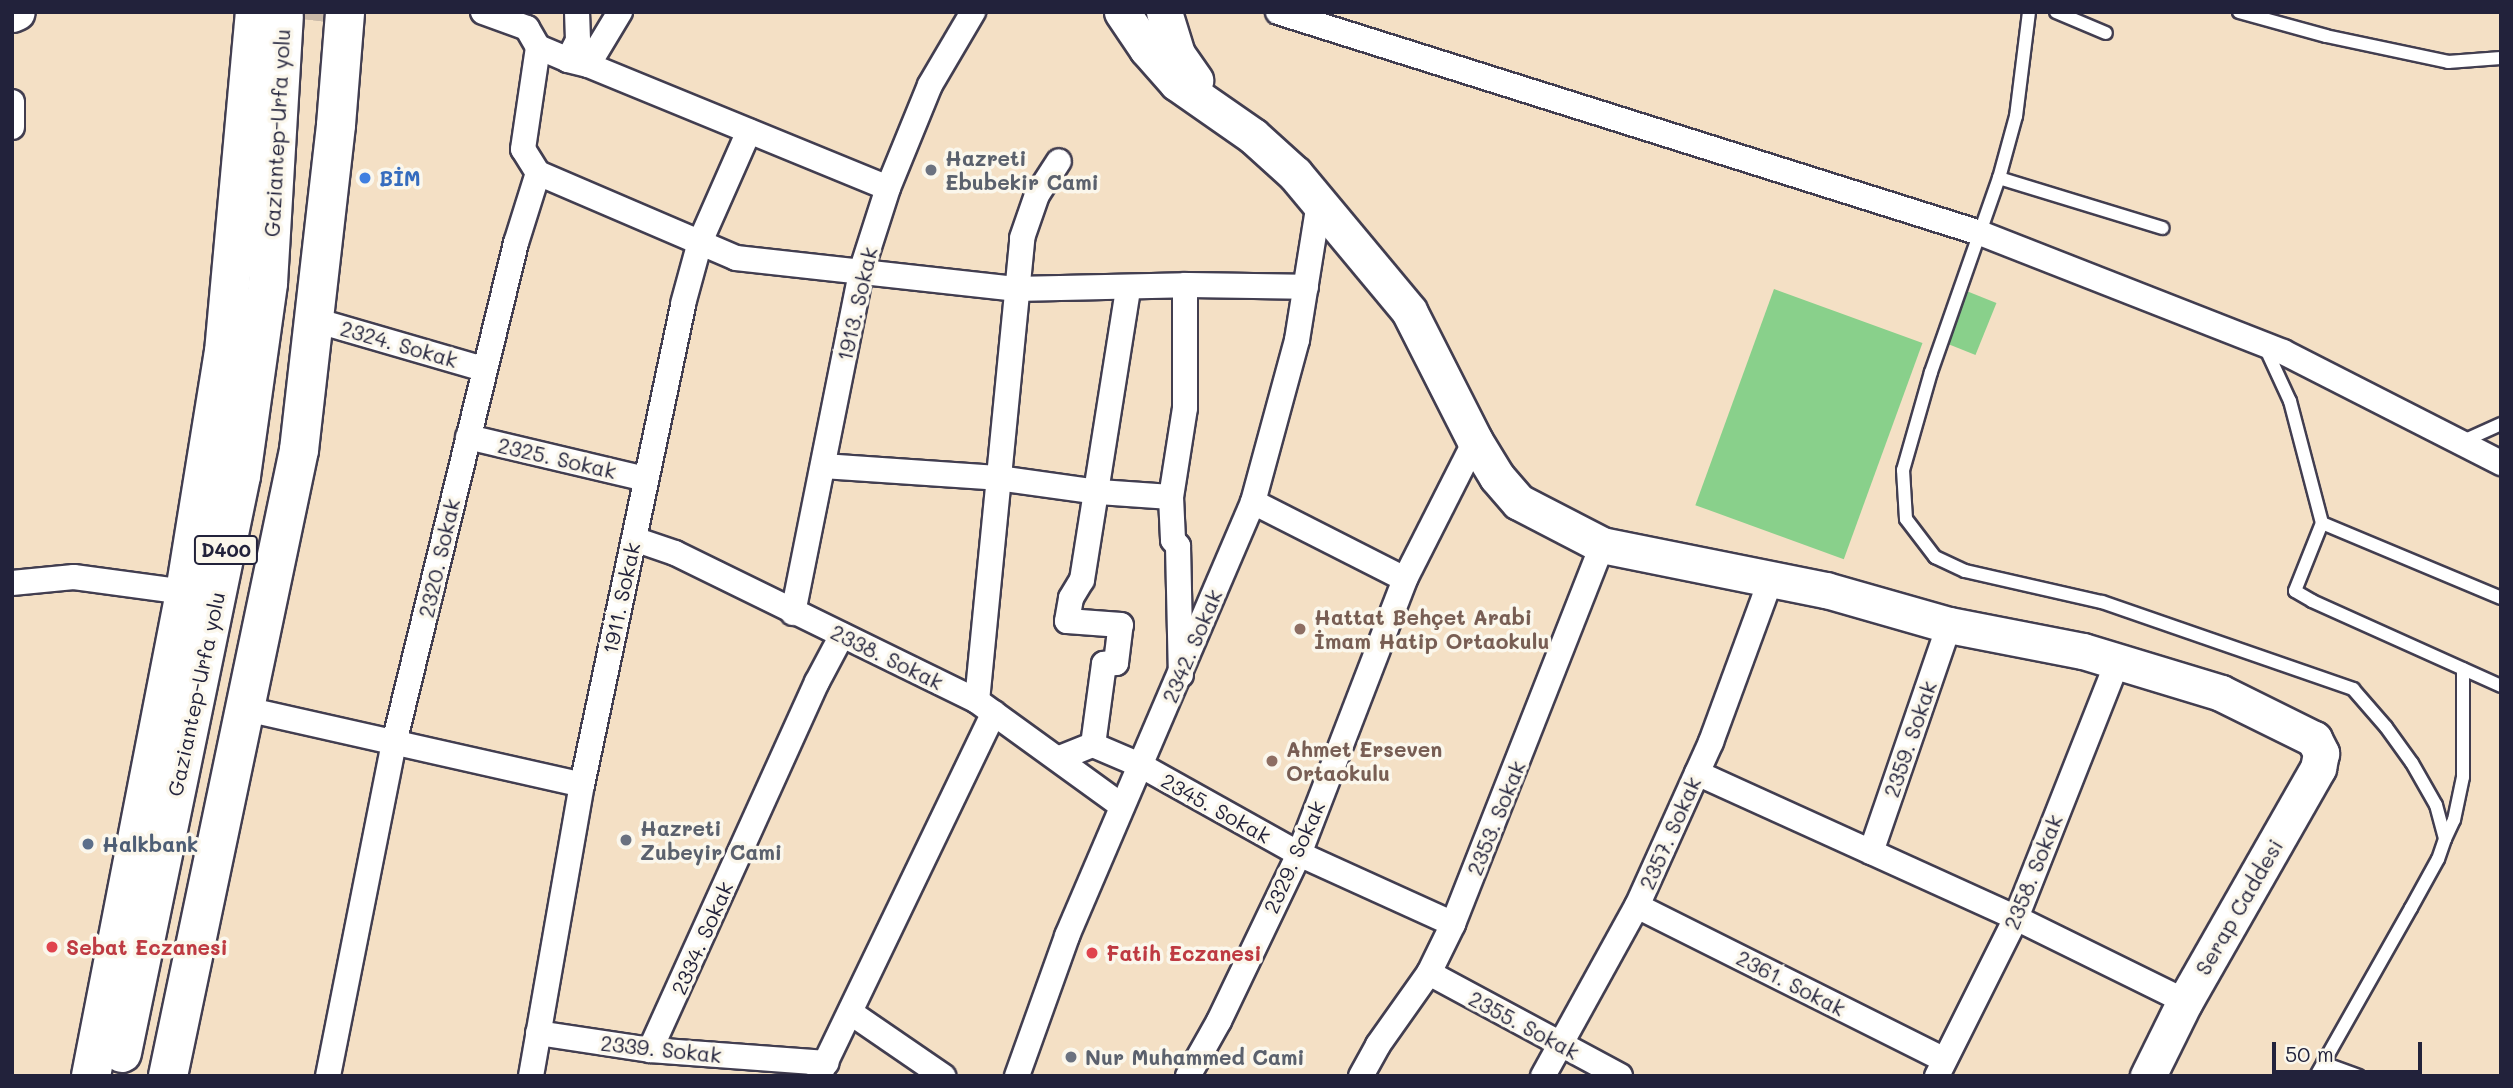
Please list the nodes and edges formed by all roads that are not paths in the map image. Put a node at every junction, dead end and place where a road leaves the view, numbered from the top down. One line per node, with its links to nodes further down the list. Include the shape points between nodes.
1 (242, 12): 19 (street)
2 (483, 12): 16 (street, via 527,28)
3 (578, 12): 20 (street)
4 (621, 12): 20 (street)
5 (973, 12): 29 (street, 1913. Sokak, via 930,85)
6 (1104, 12): 17 (street)
7 (1122, 12): 17 (street)
8 (1142, 12): 21 (street, via 1155,49)
9 (1164, 12): 25 (street, via 1186,69)
10 (1278, 12): 32 (street)
11 (2029, 12): 28 (lane, via 2016,116)
12 (2056, 12): 15 (lane)
13 (2239, 12): 18 (lane, via 2448,62)
14 (298, 15): 19 (highway); 39 (highway, via 336,125); 93 (highway, Gaziantep-Urfa yolu / D400, via 241,476); 94 (highway, Gaziantep-Urfa yolu / D400, via 289,290 262,485)
15 (2106, 33)
16 (538, 47): 20 (street); 27 (street, via 523,149)
17 (1147, 49): 21 (street)
18 (2501, 58)
19 (252, 59): 59 (highway, via 224,352)
20 (578, 63): 24 (street)
21 (1177, 83): 25 (street)
22 (12, 102): 23 (street)
23 (12, 127)
24 (749, 131): 29 (street); 33 (street, 1911. Sokak)
25 (1253, 136): 30 (street)
26 (1059, 161): 37 (street, via 1037,195)
27 (538, 173): 33 (street); 41 (street, 2320. Sokak)
28 (1999, 178): 31 (lane); 32 (lane)
29 (888, 188): 34 (street, 1913. Sokak)
30 (1319, 203): 36 (street, 2342. Sokak); 44 (street, via 1409,311)
31 (2163, 228)
32 (1980, 233): 40 (street); 77 (lane, via 1931,372 1903,470 1906,519 1913,529 1935,557 1965,571 2102,602 2353,689 2412,763 2437,805)
33 (700, 242): 34 (street, via 736,258); 49 (street, 1911. Sokak)
34 (861, 272): 37 (street); 47 (street, 1913. Sokak)
35 (1185, 285): 36 (street); 38 (street); 51 (street, via 1185,408)
36 (1306, 287): 52 (street, 2342. Sokak, via 1297,340)
37 (1015, 289): 38 (street); 48 (street)
38 (1128, 289): 50 (street)
39 (314, 320): 41 (street, 2324. Sokak); 69 (highway, via 299,450)
40 (2263, 344): 45 (street); 53 (lane, via 2290,401)
41 (484, 369): 43 (street, 2320. Sokak)
42 (2501, 424): 45 (lane)
43 (468, 437): 49 (street, 2325. Sokak); 70 (street, 2320. Sokak)
44 (1475, 442): 55 (street, via 1519,502); 56 (street, 2329. Sokak)
45 (2461, 442): 46 (street)
46 (2501, 463)
47 (823, 466): 48 (street); 61 (street, 1913. Sokak)
48 (998, 478): 50 (street); 68 (street)
49 (646, 479): 54 (street, 1911. Sokak)
50 (1099, 492): 51 (street); 71 (street, via 1082,580 1071,598 1067,621 1121,625 1116,663 1104,664)
51 (1171, 497): 66 (street, via 1173,540 1178,546)
52 (1253, 502): 56 (street); 66 (street, 2342. Sokak)
53 (2322, 523): 60 (lane); 65 (lane, via 2295,590)
54 (634, 539): 61 (street, 2338. Sokak, via 675,553); 75 (street, 1911. Sokak)
55 (1602, 545): 57 (street); 82 (street, 2353. Sokak)
56 (1405, 579): 79 (street, 2329. Sokak)
57 (1771, 579): 62 (street); 74 (street, 2357. Sokak)
58 (12, 583): 59 (street, via 74,577)
59 (185, 592): 92 (highway)
60 (2501, 598)
61 (793, 613): 63 (street, 2338. Sokak)
62 (1949, 625): 64 (street, via 2083,651); 78 (street, 2359. Sokak)
63 (842, 635): 68 (street, 2338. Sokak); 88 (street, 2334. Sokak)
64 (2117, 663): 81 (street, 2358. Sokak); 84 (street, Serap Caddesi, via 2221,693 2314,739 2320,753 2318,768)
65 (2463, 669): 67 (lane); 77 (lane, via 2463,777)
66 (1181, 675): 73 (street, 2342. Sokak)
67 (2501, 686)
68 (986, 707): 72 (street, 2338. Sokak); 85 (street)
69 (246, 709): 70 (street); 95 (highway)
70 (394, 743): 75 (street); 96 (street, 2320. Sokak)
71 (1093, 745): 72 (street); 73 (street, 2345. Sokak)
72 (1059, 758): 76 (street, 2338. Sokak)
73 (1140, 765): 76 (street, 2342. Sokak); 79 (street, 2345. Sokak)
74 (1696, 773): 78 (street); 80 (street, 2357. Sokak)
75 (582, 785): 86 (street, 1911. Sokak)
76 (1122, 806): 99 (street, 2342. Sokak, via 1067,936)
77 (2445, 839): 89 (lane)
78 (1871, 852): 81 (street)
79 (1299, 854): 82 (street, 2345. Sokak); 100 (street, 2329. Sokak)
80 (1637, 906): 87 (street, 2357. Sokak); 90 (street, 2361. Sokak)
81 (2016, 918): 84 (street); 90 (street, 2358. Sokak)
82 (1453, 924): 83 (street, 2353. Sokak)
83 (1429, 973): 87 (street, 2355. Sokak); 101 (street, 2353. Sokak)
84 (2185, 1001): 104 (street, Serap Caddesi)
85 (851, 1013): 91 (street); 98 (street)
86 (538, 1033): 88 (street, 2339. Sokak); 97 (street, 1911. Sokak)
87 (1561, 1046): 102 (street, 2357. Sokak); 103 (street, 2355. Sokak)
88 (650, 1050): 91 (street, 2339. Sokak)
89 (2323, 1063): 105 (lane); 106 (lane)
90 (1941, 1068)
91 (823, 1069)
92 (91, 1076)
93 (117, 1076)
94 (144, 1076)
95 (168, 1076)
96 (328, 1076)
97 (531, 1076)
98 (943, 1076)
99 (1017, 1076)
100 (1188, 1076)
101 (1361, 1076)
102 (1544, 1076)
103 (1620, 1076)
104 (2148, 1076)
105 (2316, 1076)
106 (2359, 1076)

